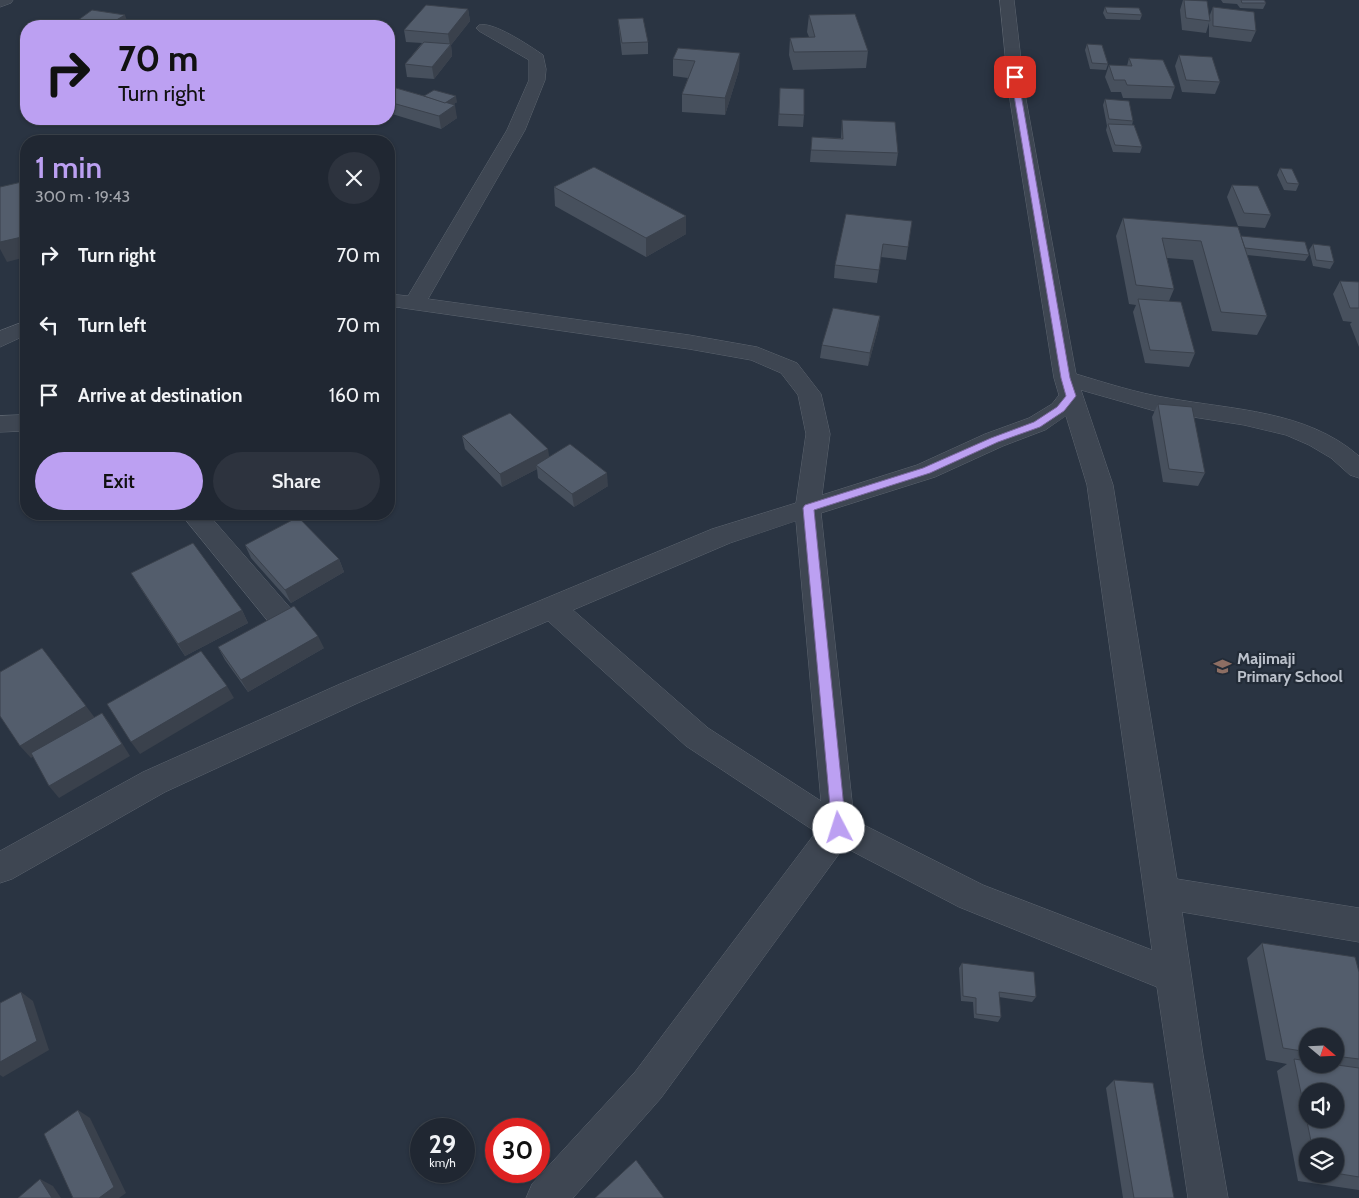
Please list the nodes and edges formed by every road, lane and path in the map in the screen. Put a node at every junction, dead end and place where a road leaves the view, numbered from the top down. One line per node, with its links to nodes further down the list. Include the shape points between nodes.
1 (6, 0): 3 (street)
2 (1007, 0): 9 (street, via 1017,94)
3 (0, 3)
4 (484, 28): 6 (street, via 536,58 537,80 516,130)
5 (395, 301): 6 (street)
6 (415, 303): 13 (street, via 718,347 757,354 789,368 809,394 818,434)
7 (20, 330): 8 (street)
8 (0, 340)
9 (1068, 387): 12 (street, via 1255,420 1303,432 1326,444); 13 (street, via 1060,409 1037,424 926,471); 19 (street, via 1100,485)
10 (20, 423): 11 (street)
11 (0, 424)
12 (1359, 469)
13 (808, 508): 15 (street, via 721,536); 17 (street)
14 (199, 520): 16 (street)
15 (551, 607): 17 (street, via 697,737); 18 (street, via 154,782)
16 (282, 618)
17 (839, 828): 21 (street, via 971,896); 22 (street, via 648,1085)
18 (0, 868)
19 (1162, 893): 20 (street); 21 (street)
20 (1359, 925)
21 (1173, 976): 23 (street)
22 (546, 1198)
23 (1208, 1198)

